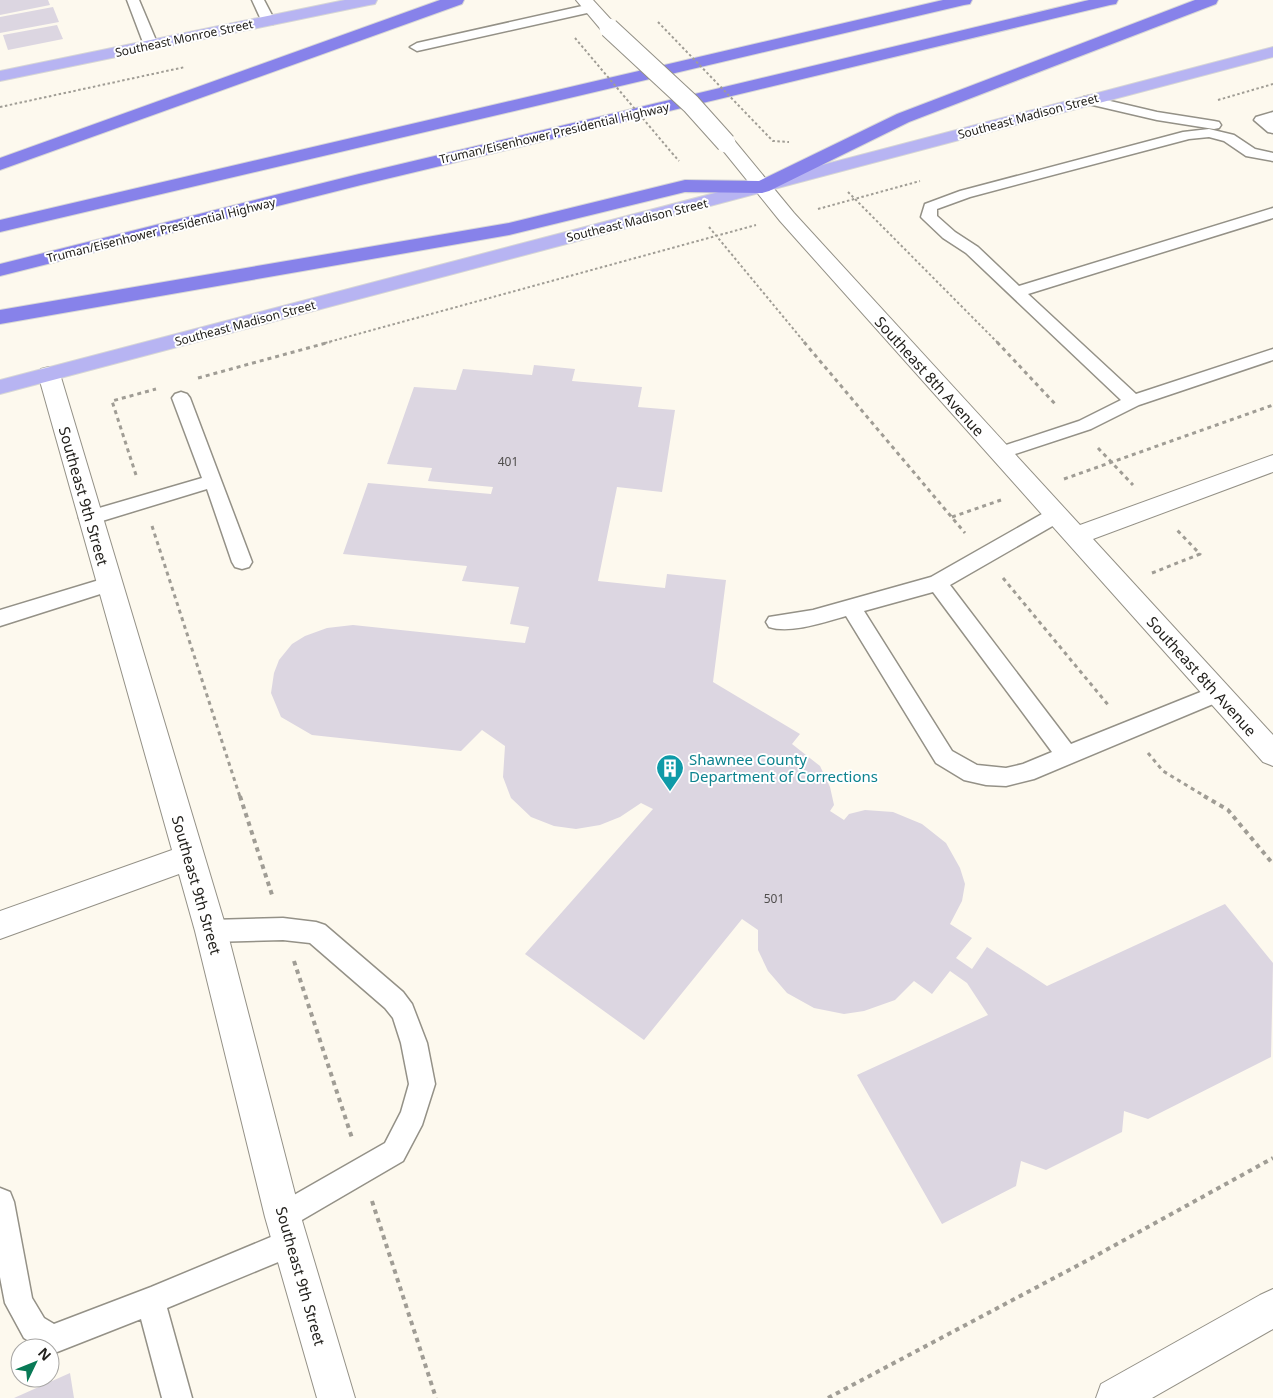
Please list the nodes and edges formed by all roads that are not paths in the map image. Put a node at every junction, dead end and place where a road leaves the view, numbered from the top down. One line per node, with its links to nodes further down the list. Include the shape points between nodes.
1 (133, 0): 11 (lane)
2 (258, 0): 10 (lane)
3 (369, 0): 8 (main road, Southeast Monroe Street)
4 (456, 0): 20 (highway)
5 (964, 0): 24 (highway)
6 (1110, 0): 25 (highway, Truman/Eisenhower Presidential Highway)
7 (1210, 0): 21 (highway, via 903,118)
8 (349, 2): 10 (main road, Southeast Monroe Street)
9 (586, 2): 12 (lane); 22 (street, Southeast 8th Avenue, bridge, via 609,28 691,104)
10 (268, 21): 11 (main road, Southeast Monroe Street)
11 (151, 45): 14 (main road, Southeast Monroe Street)
12 (417, 46)
13 (1273, 52): 15 (main road, Southeast Madison Street)
14 (0, 76)
15 (1090, 100): 18 (lane, via 1157,116 1230,128 1242,132); 21 (main road, Southeast Madison Street)
16 (1273, 116): 17 (lane, via 1261,120)
17 (1273, 128)
18 (1273, 154)
19 (1273, 158): 26 (lane, via 1251,153 1229,138 1209,133 1188,135 965,194 930,207 929,217 972,250)
20 (0, 164)
21 (820, 165): 22 (main road, Southeast Madison Street)
22 (762, 187): 27 (highway, via 685,186 509,229); 29 (main road, Southeast Madison Street); 33 (street, Southeast 8th Avenue)
23 (1273, 213): 26 (lane)
24 (0, 226)
25 (0, 270)
26 (1016, 292): 32 (lane)
27 (0, 317)
28 (1273, 354): 32 (lane)
29 (49, 374): 30 (main road, Southeast Madison Street); 37 (street, Southeast 9th Street)
30 (0, 387)
31 (181, 398): 35 (lane)
32 (1133, 401): 33 (lane, via 1077,427)
33 (1000, 453): 36 (street, Southeast 8th Avenue)
34 (1273, 463): 38 (street)
35 (212, 481): 37 (lane); 39 (lane)
36 (1056, 515): 38 (street, Southeast 8th Avenue); 40 (lane)
37 (89, 518): 41 (street, Southeast 9th Street)
38 (1075, 536): 45 (street, Southeast 8th Avenue)
39 (242, 562)
40 (937, 583): 42 (lane); 47 (lane)
41 (109, 584): 43 (lane); 48 (street, Southeast 9th Street)
42 (851, 607): 44 (lane, via 813,618); 47 (lane, via 944,758 972,773 1006,777)
43 (0, 618)
44 (776, 622)
45 (1218, 693): 46 (street, Southeast 8th Avenue); 47 (lane)
46 (1273, 754)
47 (1068, 756)
48 (189, 857): 49 (street); 50 (street, Southeast 9th Street)
49 (0, 925)
50 (211, 932): 52 (street, Southeast 9th Street); 52 (lane, via 283,929 316,933 394,1000 414,1042 422,1084 413,1116 394,1152)
51 (0, 1202): 53 (lane, via 19,1303 34,1328 40,1332 52,1339)
52 (287, 1230): 53 (lane); 56 (street, Southeast 9th Street)
53 (150, 1301): 55 (lane)
54 (1273, 1308): 57 (street)
55 (178, 1398)
56 (336, 1398)
57 (1115, 1398)

